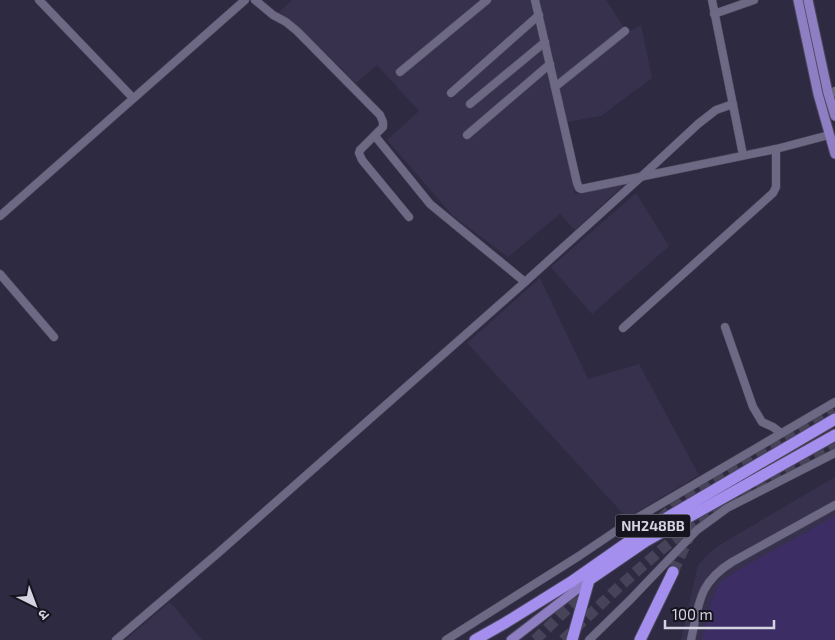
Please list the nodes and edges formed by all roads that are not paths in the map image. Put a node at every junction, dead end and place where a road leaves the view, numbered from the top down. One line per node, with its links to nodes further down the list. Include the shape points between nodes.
1 (39, 0): 20 (street)
2 (245, 0): 20 (street)
3 (255, 0): 26 (street, via 297,30 378,111 383,126)
4 (487, 0): 15 (street)
5 (535, 0): 11 (street)
6 (712, 0): 10 (street)
7 (754, 0): 10 (street)
8 (798, 0): 19 (main road)
9 (808, 0): 18 (main road)
10 (714, 14): 22 (street)
11 (539, 15): 13 (street); 17 (street)
12 (625, 31): 16 (street)
13 (545, 42): 14 (street); 21 (street)
14 (550, 64): 16 (street); 24 (street)
15 (400, 72)
16 (555, 87): 30 (street, via 579,188)
17 (451, 92)
18 (831, 93): 19 (main road); 23 (main road)
19 (818, 94): 25 (main road)
20 (133, 98): 31 (street)
21 (470, 104)
22 (733, 104): 29 (street); 30 (street, via 705,118)
23 (835, 116)
24 (467, 135)
25 (829, 135): 27 (street); 28 (main road)
26 (375, 136): 32 (street, via 358,152); 34 (street, via 430,204)
27 (776, 148): 29 (street); 36 (street, via 776,187 773,192)
28 (835, 154)
29 (743, 155): 30 (street)
30 (642, 176): 34 (street)
31 (0, 216)
32 (409, 218)
33 (0, 274): 37 (street)
34 (525, 282): 46 (street)
35 (725, 327): 40 (street, via 753,407 762,422)
36 (623, 328)
37 (54, 336)
38 (833, 403): 40 (street)
39 (835, 419): 48 (highway, NH248BB, via 641,532 571,582)
40 (781, 433): 47 (street, via 625,525)
41 (835, 435): 45 (highway, NH248BB, via 646,541)
42 (835, 453): 51 (street, via 727,508 697,530)
43 (835, 506): 53 (street, via 717,573 702,593)
44 (673, 572): 52 (highway)
45 (589, 580): 49 (main road); 50 (highway)
46 (116, 640)
47 (446, 640)
48 (475, 640)
49 (511, 640)
50 (572, 640)
51 (589, 640)
52 (640, 640)
53 (691, 640)

